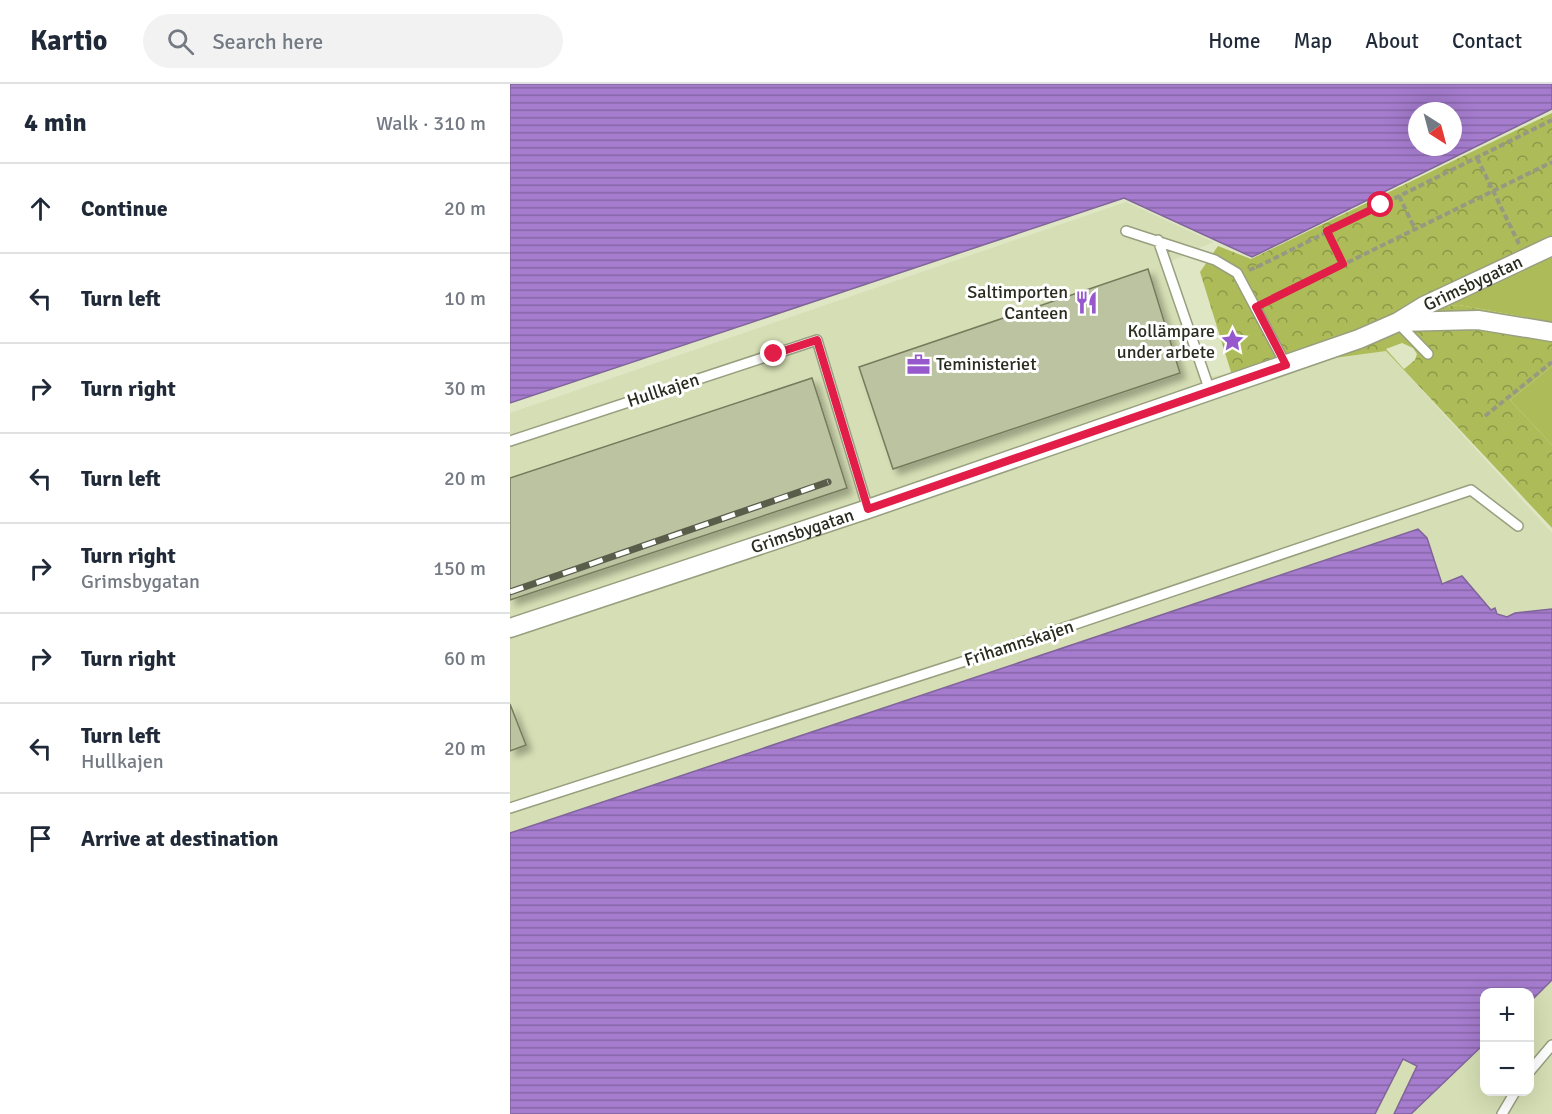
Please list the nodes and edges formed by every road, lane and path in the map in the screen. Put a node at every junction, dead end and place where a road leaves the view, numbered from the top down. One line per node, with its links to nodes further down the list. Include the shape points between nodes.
1 (1552, 120): 2 (path)
2 (1477, 158): 4 (path); 5 (path)
3 (1552, 162): 4 (path)
4 (1493, 190): 6 (path); 11 (path)
5 (1399, 196): 6 (path); 8 (path)
6 (1415, 229): 12 (path)
7 (1126, 231): 9 (lane)
8 (1327, 231): 12 (path); 13 (path, via 1257,267)
9 (1158, 240): 13 (lane, via 1215,260); 20 (lane)
10 (1552, 246): 11 (street, Grimsbygatan)
11 (1526, 258): 15 (street, Grimsbygatan)
12 (1343, 264): 14 (path)
13 (1237, 273): 14 (lane)
14 (1256, 307): 19 (lane)
15 (1398, 322): 16 (street, Grimsbygatan, via 1478,320); 17 (lane); 19 (street, Grimsbygatan)
16 (1552, 332)
17 (1428, 354)
18 (1552, 362): 21 (path)
19 (1286, 365): 20 (street, Grimsbygatan)
20 (1210, 391): 23 (street, Grimsbygatan)
21 (1485, 416)
22 (510, 441): 23 (lane, Hullkajen, via 817,340)
23 (868, 509): 25 (street, Grimsbygatan)
24 (1518, 526): 26 (lane, Frihamnskajen, via 1471,490 981,656)
25 (510, 628)
26 (510, 808)
27 (1552, 1045): 28 (lane)
28 (1534, 1066)
29 (1513, 1096): 30 (lane)
30 (1502, 1114)

